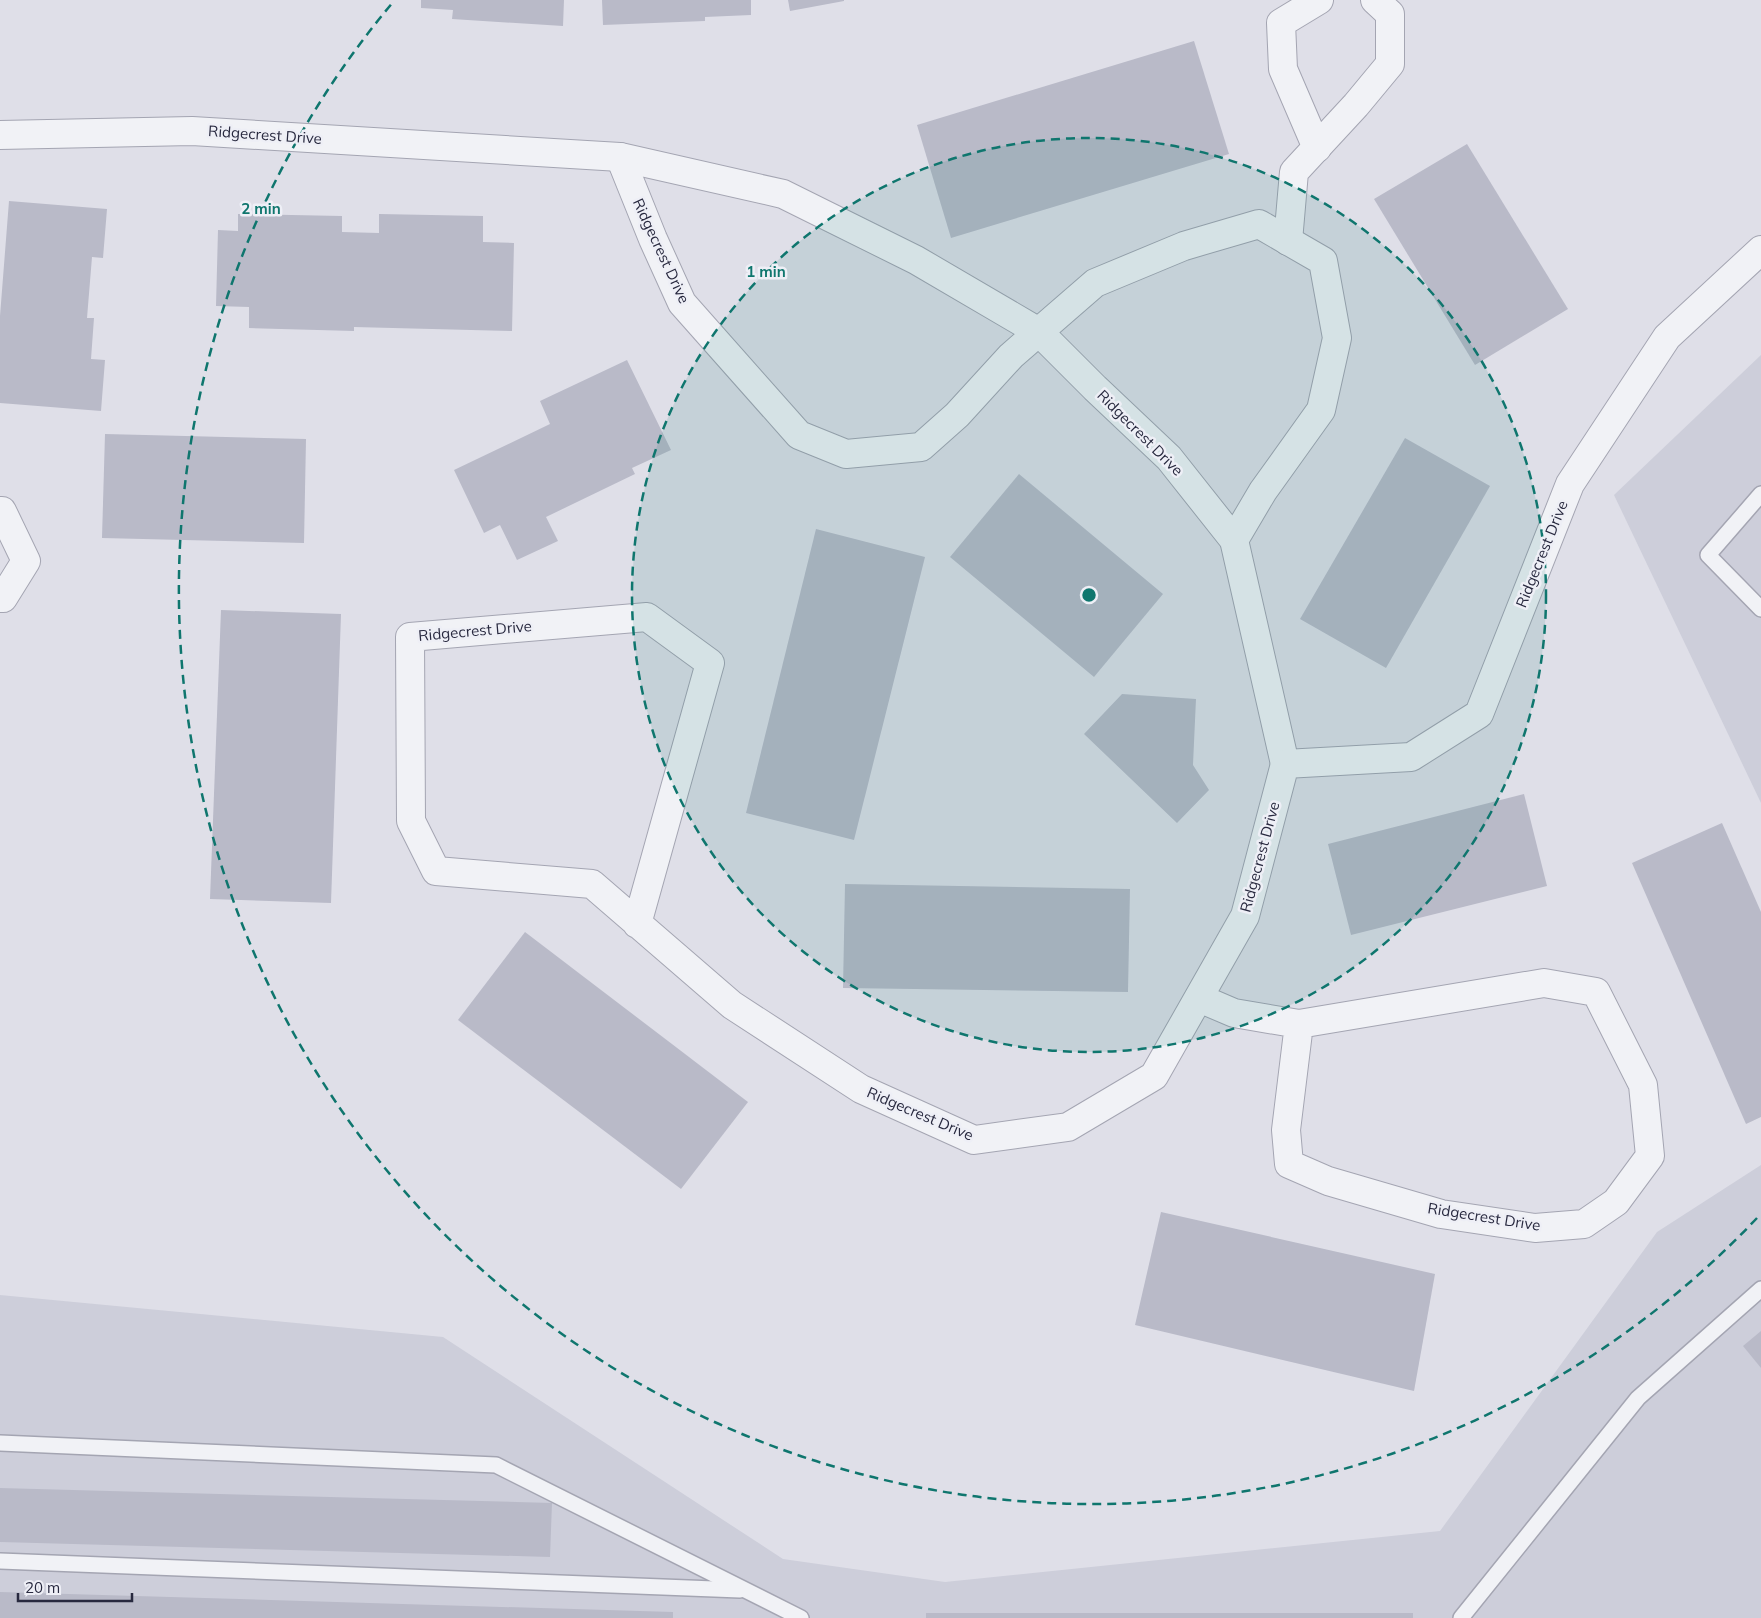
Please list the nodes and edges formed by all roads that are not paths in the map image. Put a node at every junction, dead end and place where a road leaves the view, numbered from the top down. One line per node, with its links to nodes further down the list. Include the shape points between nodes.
1 (1319, 0): 4 (street, via 1281,23 1283,69)
2 (1375, 0): 4 (street, via 1390,14 1390,64)
3 (0, 135): 5 (street, Ridgecrest Drive, via 192,131)
4 (1317, 148): 6 (street, via 1294,172)
5 (620, 157): 8 (street, Ridgecrest Drive, via 784,194 916,260); 8 (street, Ridgecrest Drive, via 682,303 799,435 846,454 921,446 957,415 1011,356)
6 (1288, 241): 8 (street, Ridgecrest Drive, via 1259,224 1184,246 1096,283); 11 (street, Ridgecrest Drive, via 1323,261 1337,338 1321,410)
7 (1761, 250): 14 (street, Ridgecrest Drive, via 1667,337 1570,484 1479,714 1412,757)
8 (1039, 332): 11 (street, Ridgecrest Drive, via 1169,458)
9 (1761, 494): 13 (lane, via 1708,555)
10 (0, 511): 12 (street, via 26,561)
11 (1234, 540): 14 (street, Ridgecrest Drive)
12 (0, 598)
13 (1761, 609)
14 (1285, 764): 16 (street, Ridgecrest Drive, via 1246,916)
15 (637, 924): 15 (street, Ridgecrest Drive, via 710,663 648,617 410,637 411,821 436,871 592,884); 16 (street, Ridgecrest Drive, via 732,1005 861,1089 974,1140 1068,1126 1154,1076)
16 (1199, 998): 17 (street, Ridgecrest Drive, via 1234,1013)
17 (1299, 1024): 17 (street, Ridgecrest Drive, via 1544,982 1596,992 1643,1085 1650,1156 1616,1202 1584,1224 1535,1228 1441,1214 1328,1181 1289,1164 1286,1130)
18 (1761, 1289): 23 (lane, via 1638,1398)
19 (0, 1443): 21 (lane, via 496,1464)
20 (0, 1561): 21 (lane)
21 (746, 1590): 22 (lane)
22 (801, 1618)
23 (1461, 1618)

